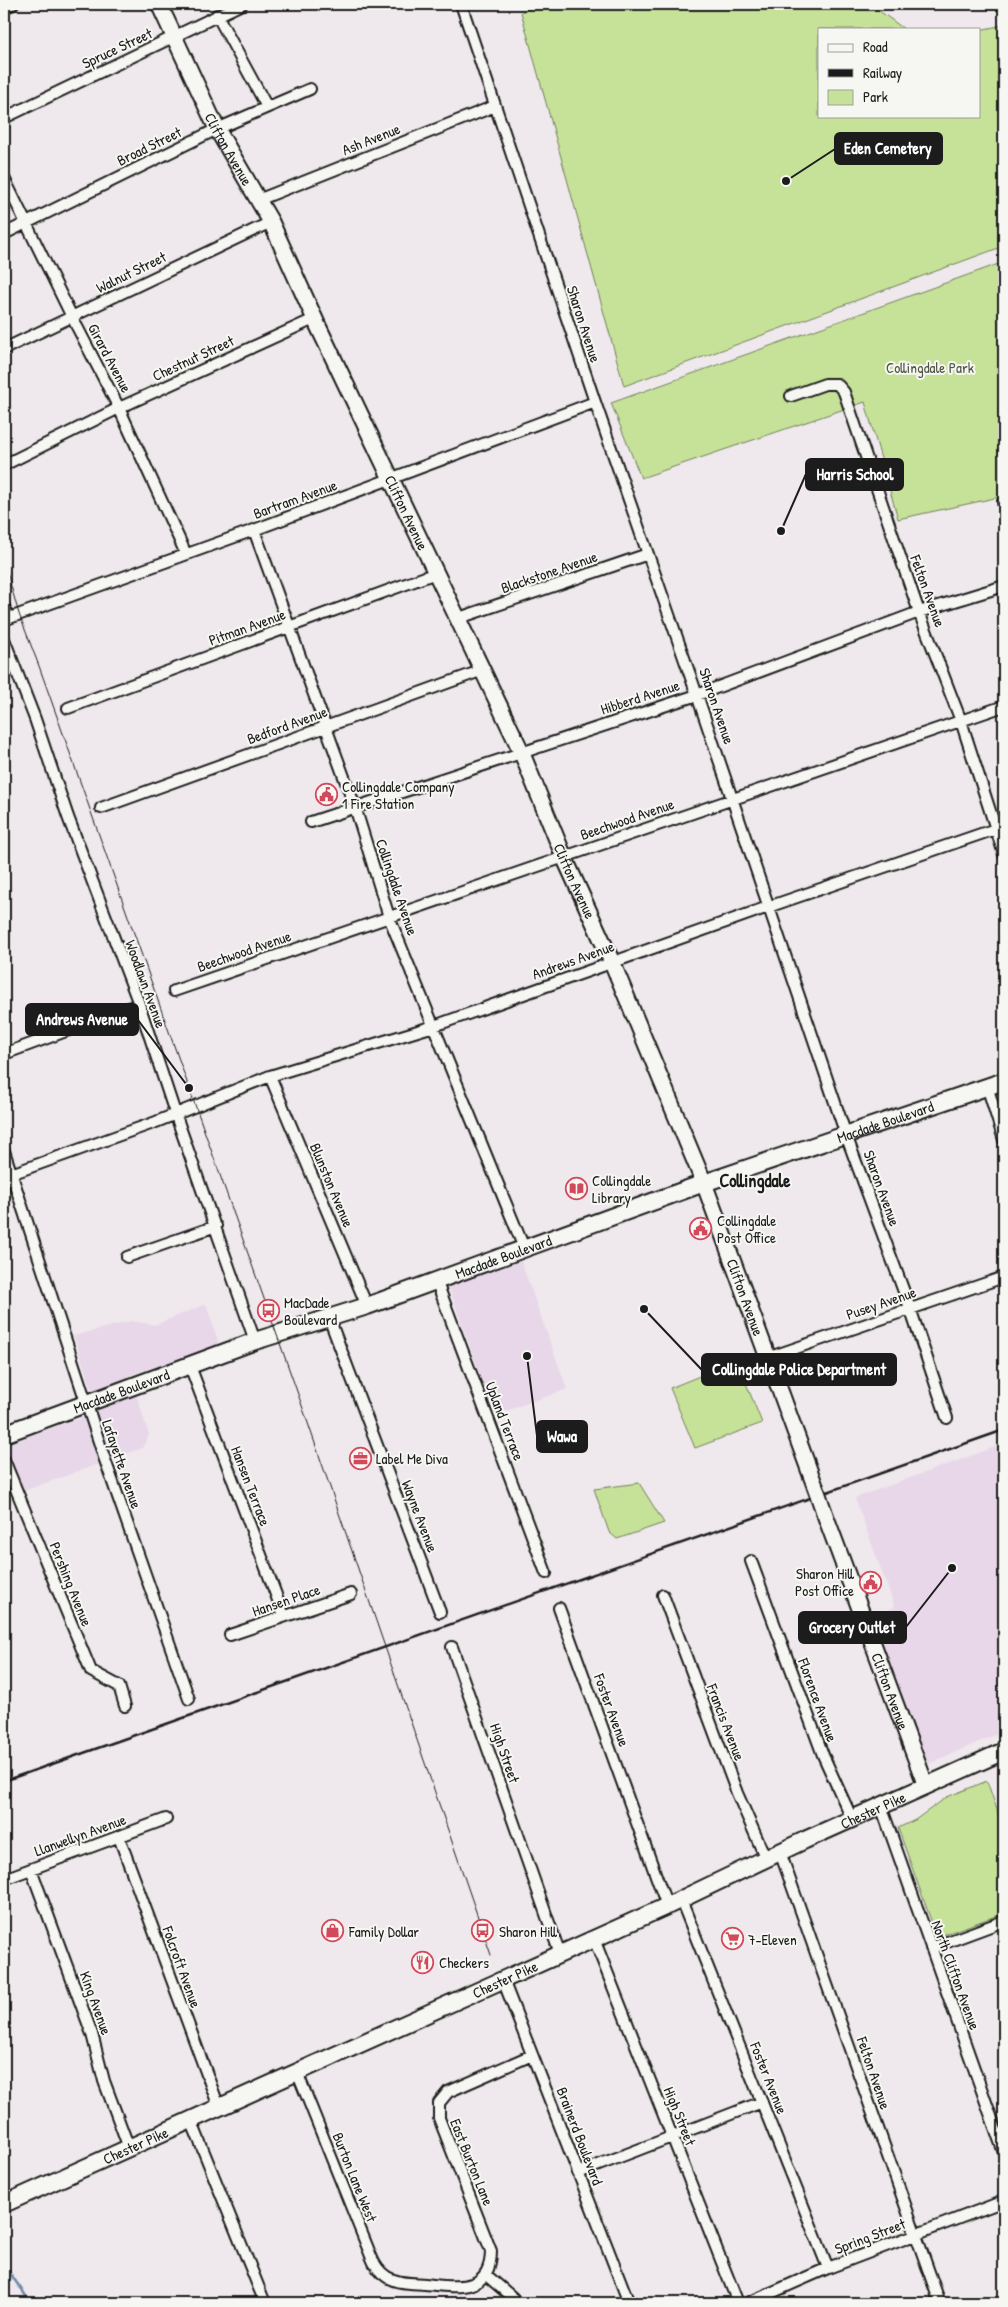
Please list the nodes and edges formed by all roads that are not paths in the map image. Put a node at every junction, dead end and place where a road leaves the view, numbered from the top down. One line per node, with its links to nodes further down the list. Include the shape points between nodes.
1 (13, 4): 5 (street)
2 (159, 4): 7 (street, Clifton Avenue)
3 (242, 4): 6 (street, Spruce Street)
4 (461, 4): 9 (street, Sharon Avenue)
5 (4, 8)
6 (217, 15): 7 (street, Spruce Street); 10 (street)
7 (175, 37): 11 (street, Spruce Street); 12 (street, Clifton Avenue)
8 (310, 88): 10 (street, Broad Street)
9 (496, 106): 14 (street, Ash Avenue); 22 (street, Sharon Avenue)
10 (267, 108): 12 (street, Broad Street)
11 (4, 118)
12 (217, 129): 14 (street, Clifton Avenue); 16 (street, Broad Street)
13 (4, 178): 16 (street, Girard Avenue)
14 (258, 200): 15 (street, Clifton Avenue)
15 (270, 222): 18 (street, Walnut Street); 19 (street, Clifton Avenue)
16 (26, 223): 17 (street, Broad Street); 18 (street, Girard Avenue)
17 (4, 234)
18 (72, 317): 20 (street, Walnut Street); 23 (street, Girard Avenue)
19 (314, 318): 23 (street, Chestnut Street); 25 (street, Clifton Avenue)
20 (4, 349)
21 (791, 396): 32 (street, Felton Avenue, via 825,384 837,384 844,392)
22 (594, 402): 25 (street, Bartram Avenue); 28 (street, Sharon Avenue)
23 (119, 408): 24 (street, Chestnut Street); 27 (street, Girard Avenue)
24 (4, 465)
25 (391, 479): 26 (street, Bartram Avenue); 29 (street, Clifton Avenue)
26 (254, 530): 27 (street, Bartram Avenue); 35 (street, Collingdale Avenue)
27 (186, 554): 34 (street, Bartram Avenue)
28 (648, 554): 33 (street, Blackstone Avenue); 38 (street, Sharon Avenue)
29 (436, 572): 33 (street, Clifton Avenue); 35 (street, Pitman Avenue)
30 (1004, 586): 32 (street, Hibberd Avenue)
31 (4, 607): 34 (street)
32 (919, 612): 38 (street, Hibberd Avenue); 41 (street, Felton Avenue)
33 (459, 618): 37 (street, Clifton Avenue)
34 (6, 619)
35 (288, 627): 40 (street, Pitman Avenue); 42 (street, Collingdale Avenue)
36 (4, 639): 55 (street, Woodlawn Avenue)
37 (483, 670): 42 (street, Bedford Avenue); 43 (street, Clifton Avenue)
38 (697, 695): 43 (street, Hibberd Avenue); 44 (street, Sharon Avenue)
39 (1004, 706): 41 (street, Beechwood Avenue)
40 (68, 708)
41 (961, 720): 44 (street, Beechwood Avenue); 48 (street, Felton Avenue)
42 (325, 727): 45 (street, Bedford Avenue); 46 (street, Collingdale Avenue)
43 (521, 751): 46 (street, Hibberd Avenue); 50 (street, Clifton Avenue)
44 (732, 799): 50 (street, Beechwood Avenue); 51 (street, Sharon Avenue)
45 (101, 808)
46 (355, 808): 47 (street, Hibberd Avenue); 52 (street, Collingdale Avenue)
47 (311, 822)
48 (1000, 828): 49 (street, Felton Avenue); 51 (street, Andrews Avenue)
49 (1004, 854)
50 (564, 857): 52 (street, Beechwood Avenue); 53 (street, Clifton Avenue)
51 (768, 907): 53 (street, Andrews Avenue); 62 (street, Sharon Avenue)
52 (390, 917): 54 (street, Beechwood Avenue); 56 (street, Collingdale Avenue)
53 (612, 962): 56 (street, Andrews Avenue); 66 (street, Clifton Avenue)
54 (174, 991)
55 (139, 1004): 57 (street); 61 (street, Woodlawn Avenue)
56 (434, 1026): 58 (street, Andrews Avenue); 68 (street, Collingdale Avenue)
57 (4, 1054)
58 (270, 1076): 61 (street, Andrews Avenue); 72 (street, Blunston Avenue)
59 (1004, 1080): 60 (main road, Macdade Boulevard)
60 (987, 1086): 62 (main road, Macdade Boulevard); 63 (street)
61 (175, 1114): 65 (street, Andrews Avenue); 67 (street, Woodlawn Avenue)
62 (846, 1136): 66 (main road, Macdade Boulevard); 73 (street, Sharon Avenue)
63 (1004, 1140)
64 (4, 1151): 65 (street, Lafayette Avenue)
65 (11, 1174): 78 (street, Lafayette Avenue)
66 (704, 1183): 68 (main road, Macdade Boulevard); 76 (street, Clifton Avenue)
67 (216, 1226): 69 (street); 75 (street, Woodlawn Avenue)
68 (524, 1248): 71 (main road, Macdade Boulevard)
69 (127, 1257)
70 (1004, 1277): 73 (street, Pusey Avenue)
71 (436, 1280): 72 (main road, Macdade Boulevard); 83 (street, Upland Terrace)
72 (367, 1306): 74 (main road, Macdade Boulevard)
73 (910, 1308): 76 (street, Pusey Avenue); 79 (street, Sharon Avenue)
74 (329, 1318): 75 (main road, Macdade Boulevard); 87 (street, Wayne Avenue)
75 (256, 1341): 77 (main road, Macdade Boulevard)
76 (767, 1358): 94 (street, Clifton Avenue, bridge)
77 (190, 1366): 78 (main road, Macdade Boulevard); 88 (street, Hansen Terrace)
78 (86, 1404): 80 (main road, Macdade Boulevard); 91 (street, Lafayette Avenue)
79 (947, 1418)
80 (4, 1434)
81 (4, 1460): 92 (street, Pershing Avenue, via 91,1670 119,1686)
82 (751, 1561): 97 (street, Florence Avenue, via 823,1756)
83 (546, 1573)
84 (352, 1594): 88 (street, Hansen Place)
85 (662, 1595): 99 (street, Francis Avenue, via 737,1793)
86 (558, 1608): 102 (street, Foster Avenue)
87 (440, 1612)
88 (284, 1616): 89 (street, Hansen Place)
89 (230, 1635)
90 (452, 1647): 106 (street, High Street)
91 (189, 1699)
92 (125, 1706)
93 (1004, 1751): 94 (main road, Chester Pike)
94 (926, 1786): 95 (main road, Chester Pike)
95 (881, 1806): 97 (main road, Chester Pike); 105 (street, North Clifton Avenue)
96 (166, 1819): 98 (street, Llanwellyn Avenue)
97 (852, 1819): 99 (main road, Chester Pike)
98 (118, 1837): 100 (street, Llanwellyn Avenue); 111 (street, Folcroft Avenue)
99 (773, 1855): 102 (main road, Chester Pike); 119 (street, Felton Avenue)
100 (31, 1869): 101 (street, Llanwellyn Avenue); 114 (street, King Avenue, via 92,2034 104,2081)
101 (4, 1879)
102 (674, 1903): 104 (main road, Chester Pike); 110 (street, Foster Avenue)
103 (1004, 1921): 105 (street)
104 (594, 1939): 106 (main road, Chester Pike); 113 (street, High Street)
105 (931, 1948): 115 (street, North Clifton Avenue)
106 (560, 1954): 107 (main road, Chester Pike)
107 (503, 1980): 108 (street, Brainerd Boulevard); 109 (main road, Chester Pike)
108 (532, 2055): 116 (street, Brainerd Boulevard); 121 (street, East Burton Lane, via 448,2092 439,2103 439,2118 490,2246)
109 (297, 2072): 111 (main road, Chester Pike); 121 (street, Burton Lane West, via 373,2261 383,2274 398,2281 461,2287 474,2284)
110 (762, 2102): 113 (street); 120 (street, Foster Avenue)
111 (220, 2107): 112 (main road, Chester Pike)
112 (191, 2120): 114 (main road, Chester Pike); 123 (street)
113 (672, 2136): 116 (street); 125 (street, High Street)
114 (128, 2148): 118 (main road, Chester Pike)
115 (1004, 2153)
116 (578, 2173): 124 (street, Brainerd Boulevard)
117 (1004, 2201): 119 (street, Spring Street)
118 (4, 2204)
119 (916, 2234): 120 (street, Spring Street); 127 (street, Felton Avenue)
120 (828, 2268): 126 (street, Spring Street)
121 (485, 2274): 122 (street)
122 (513, 2298)
123 (264, 2303)
124 (629, 2303)
125 (738, 2303)
126 (748, 2303)
127 (940, 2303)

